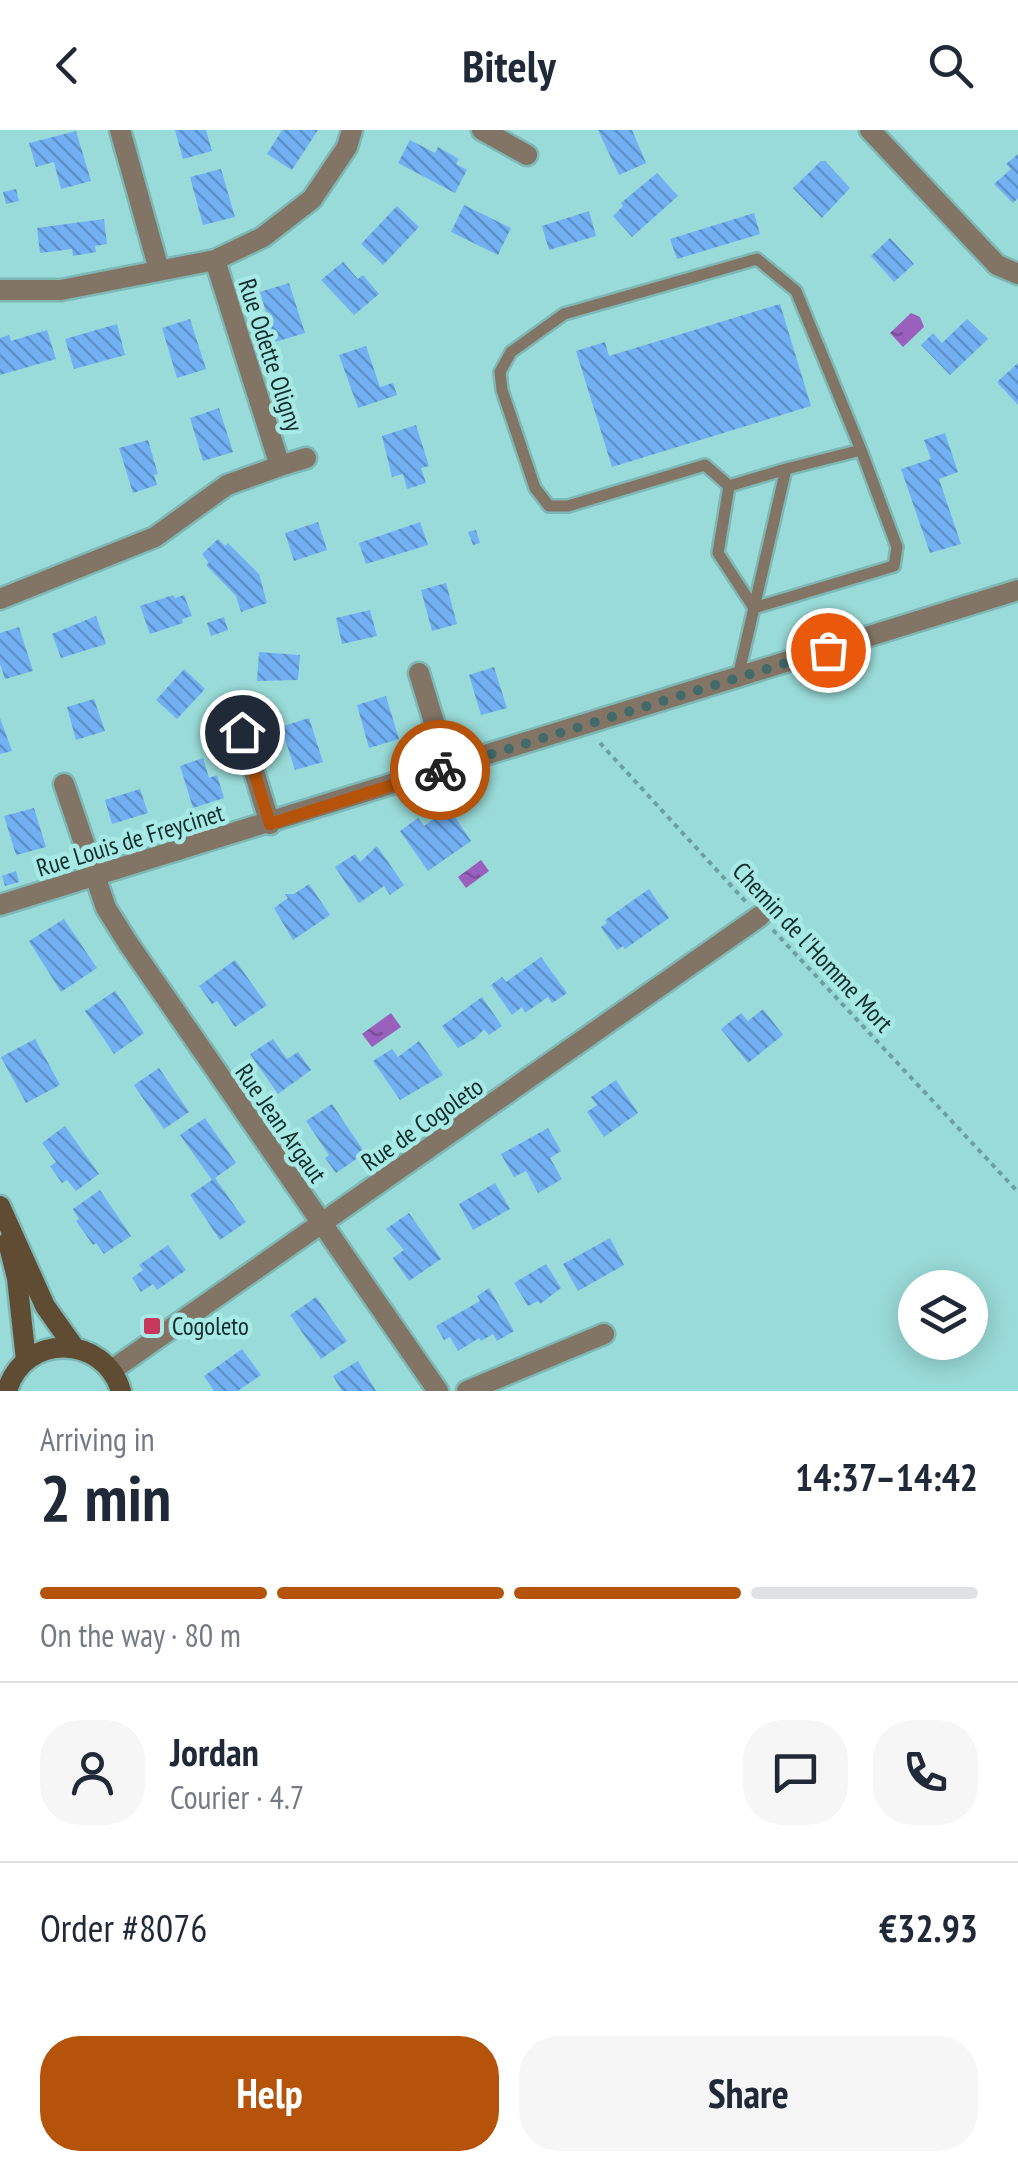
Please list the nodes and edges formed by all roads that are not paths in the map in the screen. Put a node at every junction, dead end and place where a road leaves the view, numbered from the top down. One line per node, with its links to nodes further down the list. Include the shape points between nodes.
1 (120, 130): 7 (street)
2 (352, 130): 6 (street, via 312,199 262,237)
3 (482, 130): 5 (street)
4 (870, 130): 8 (street, via 996,265)
5 (527, 156)
6 (214, 260): 7 (street); 12 (street, Rue Odette Oligny)
7 (159, 270): 9 (street, via 61,290)
8 (1018, 274)
9 (0, 290)
10 (860, 450): 13 (lane); 14 (lane, via 796,291 757,259 564,314 511,352 500,372 502,390 535,488 549,506 705,464); 17 (lane, via 897,547 894,566)
11 (306, 458): 12 (street, Rue Odette Oligny)
12 (280, 466): 16 (street, Rue Odette Oligny, via 227,485 155,537)
13 (786, 469): 14 (lane); 17 (lane)
14 (729, 486): 17 (lane, via 718,553)
15 (1018, 590): 19 (street, Rue Louis de Freycinet)
16 (0, 599)
17 (754, 608): 19 (lane)
18 (420, 674): 21 (street)
19 (738, 677): 21 (street, Rue Louis de Freycinet)
20 (242, 732): 23 (street)
21 (448, 768): 23 (street, Rue Louis de Freycinet)
22 (64, 784): 24 (street, Rue Jean Argaut)
23 (270, 824): 24 (street, Rue Louis de Freycinet)
24 (94, 877): 25 (street, Rue Louis de Freycinet); 28 (street, Rue Jean Argaut, via 128,943)
25 (0, 905)
26 (760, 916): 28 (street, Rue de Cogoleto)
27 (0, 1209): 30 (street, via 46,1306); 31 (street, via 17,1278)
28 (322, 1226): 32 (street, Rue de Cogoleto); 35 (street, Rue Jean Argaut)
29 (604, 1334): 36 (street)
30 (74, 1346): 31 (street, via 56,1346); 32 (street)
31 (26, 1360): 33 (street)
32 (112, 1370): 34 (street)
33 (7, 1391)
34 (121, 1391)
35 (438, 1391)
36 (467, 1391)

